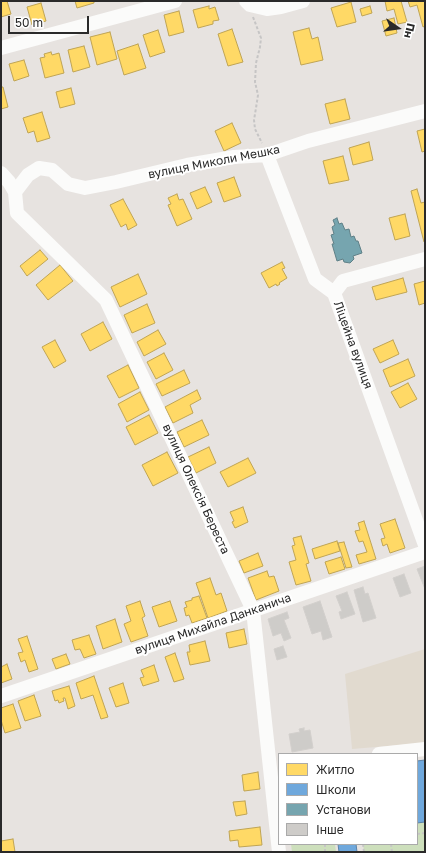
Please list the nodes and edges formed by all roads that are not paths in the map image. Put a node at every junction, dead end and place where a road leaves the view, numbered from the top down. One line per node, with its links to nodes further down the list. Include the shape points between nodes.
1 (175, 1): 4 (street)
2 (303, 1): 3 (street, via 267,9)
3 (249, 2)
4 (1, 48)
5 (425, 111): 6 (street, вулиця Миколи Мешка)
6 (267, 154): 8 (street, вулиця Миколи Мешка, via 187,165 85,188 68,184 52,170 39,168 28,175); 10 (street, Ліцейна вулиця, via 315,279)
7 (1, 173): 8 (street, вулиця Олексія Береста)
8 (15, 192): 13 (street, вулиця Олексія Береста, via 17,213 106,300)
9 (425, 259): 10 (street, via 344,281)
10 (334, 293): 11 (street, Ліцейна вулиця)
11 (425, 545)
12 (425, 552): 13 (street, вулиця Михайла Данканича)
13 (253, 610): 14 (street, вулиця Михайла Данканича); 17 (street, вулиця Олексія Береста)
14 (1, 696)
15 (425, 749): 16 (street)
16 (388, 753)
17 (275, 765): 18 (street, вулиця Олексія Береста)
18 (278, 817)

